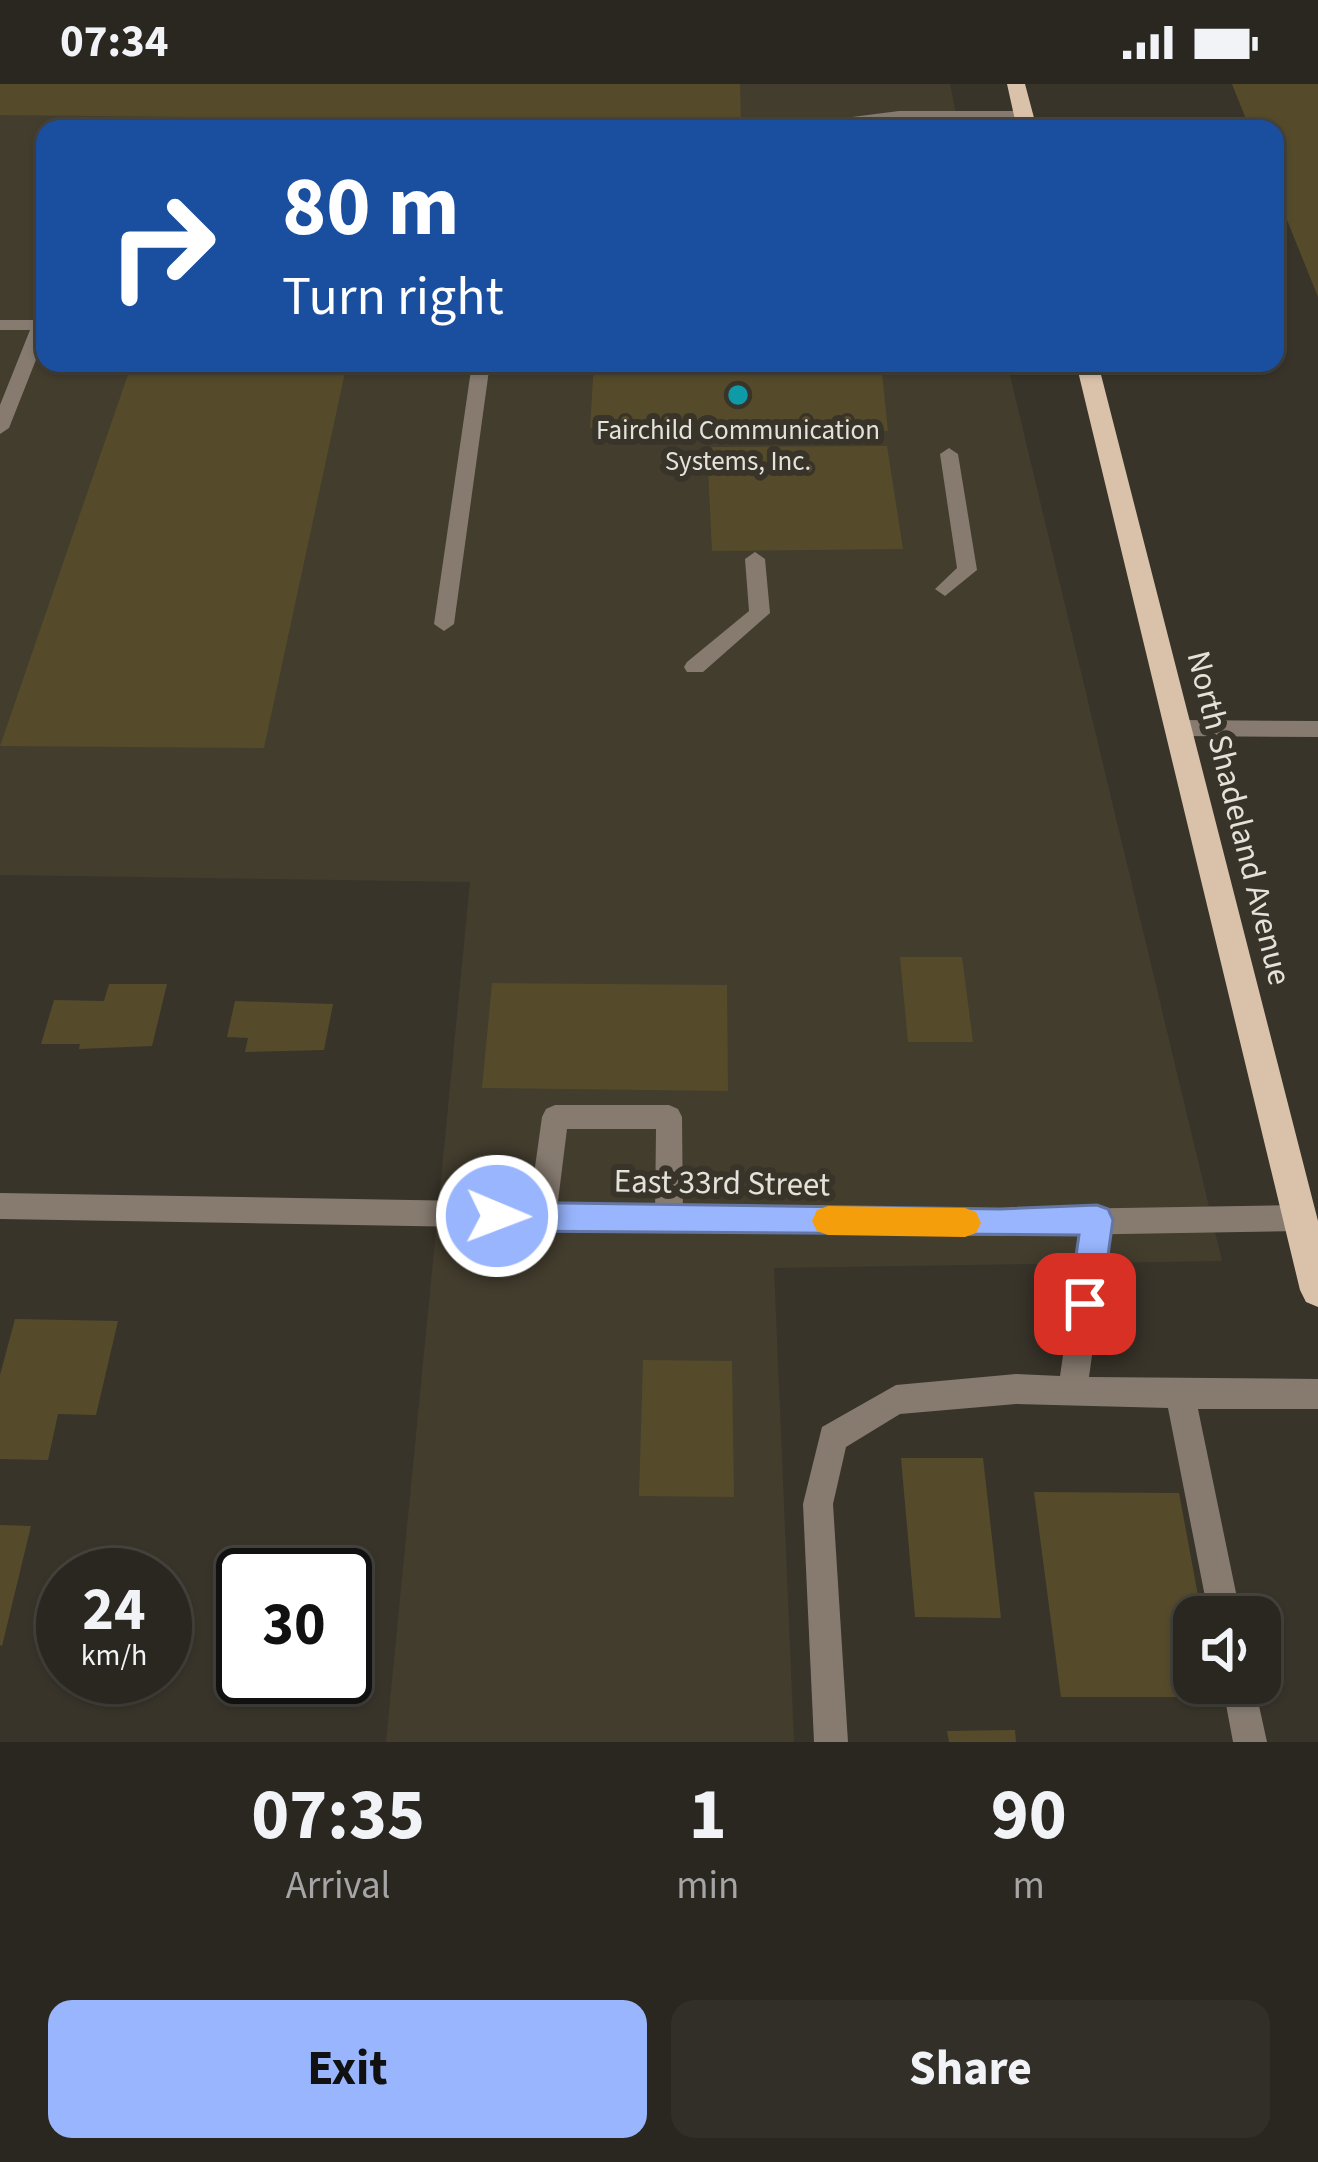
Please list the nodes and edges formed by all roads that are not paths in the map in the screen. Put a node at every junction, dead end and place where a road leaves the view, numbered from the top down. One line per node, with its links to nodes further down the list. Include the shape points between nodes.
1 (1016, 84): 4 (main road)
2 (876, 120): 3 (street)
3 (983, 120)
4 (1025, 120)
5 (0, 325): 6 (street)
6 (36, 325)
7 (36, 342): 10 (street)
8 (480, 372): 14 (street)
9 (1089, 372): 16 (main road, North Shadeland Avenue)
10 (0, 428)
11 (949, 454): 13 (street, via 968,570)
12 (755, 559): 15 (street, via 760,613)
13 (945, 590)
14 (444, 624)
15 (694, 667)
16 (1180, 728): 17 (street); 21 (main road, North Shadeland Avenue)
17 (1318, 729)
18 (0, 1206): 19 (street, East 33rd Street)
19 (542, 1217): 20 (street, East 33rd Street); 20 (street, via 555,1117 669,1117)
20 (669, 1218): 22 (street, East 33rd Street)
21 (1300, 1218): 22 (street, East 33rd Street); 23 (main road, North Shadeland Avenue)
22 (1097, 1220): 24 (street)
23 (1318, 1290)
24 (1073, 1390): 25 (street); 29 (street, via 896,1400 833,1438 818,1504)
25 (1180, 1394): 26 (street); 27 (street)
26 (1318, 1394)
27 (1221, 1596)
28 (1242, 1704): 30 (street)
29 (831, 1742)
30 (1250, 1742)

